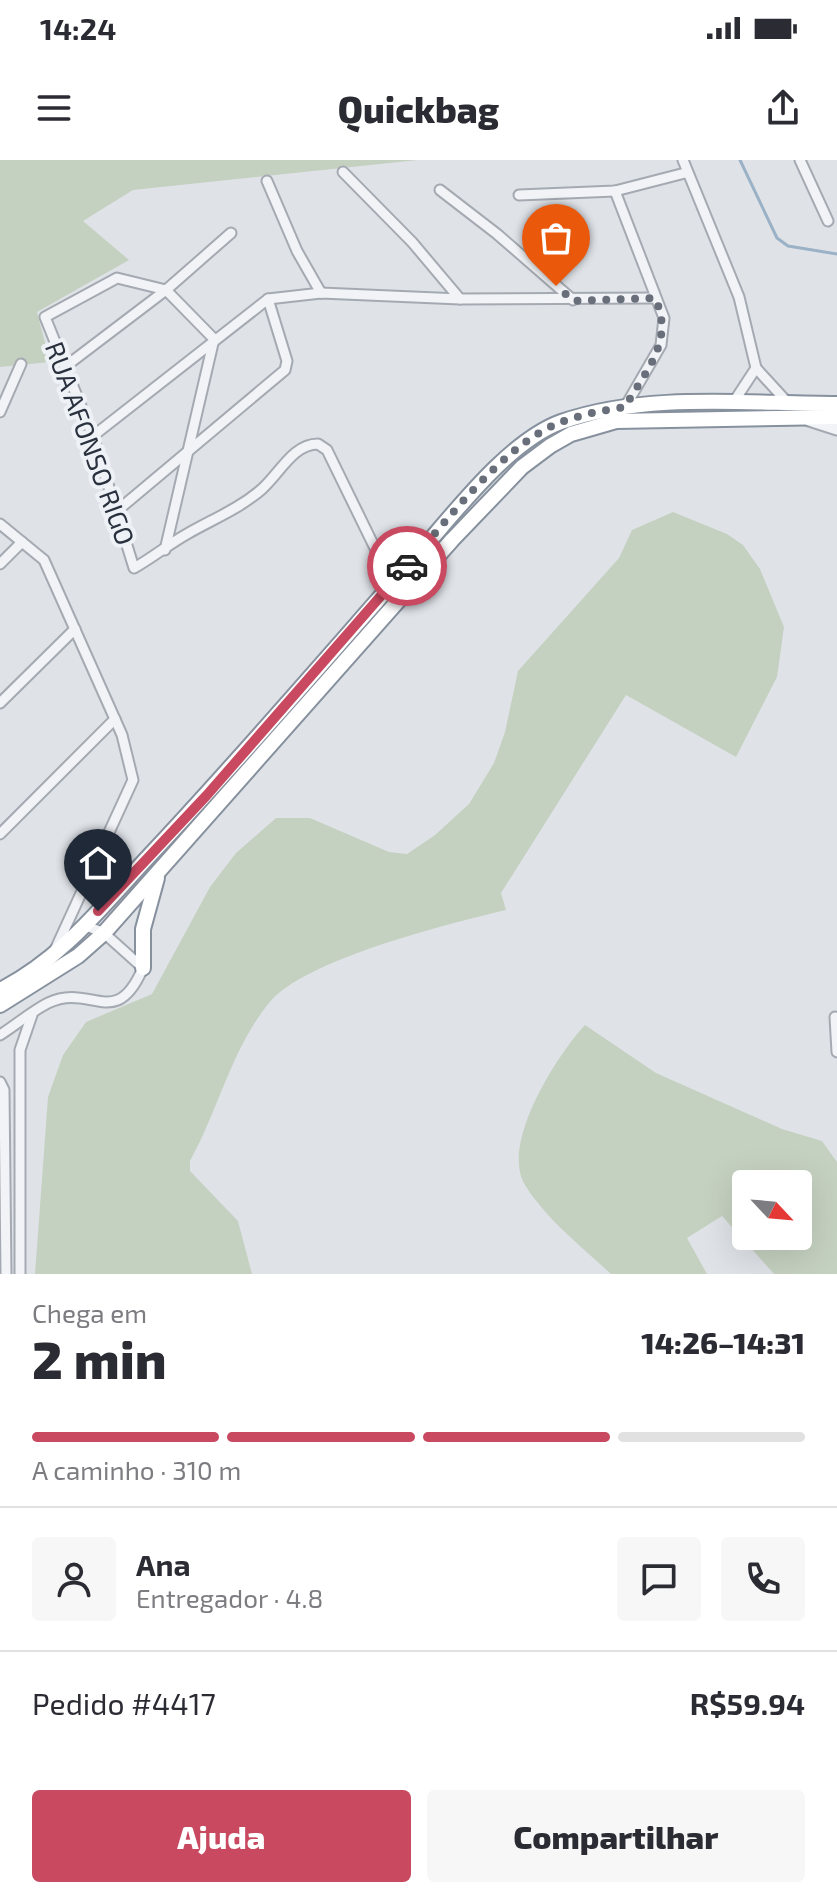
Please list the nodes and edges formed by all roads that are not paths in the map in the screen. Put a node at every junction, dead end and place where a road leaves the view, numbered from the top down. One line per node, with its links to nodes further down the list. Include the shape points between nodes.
1 (683, 160): 4 (street)
2 (800, 160): 9 (street)
3 (343, 172): 15 (street)
4 (685, 173): 7 (street); 20 (street, via 739,297)
5 (267, 181): 12 (street)
6 (440, 190): 16 (street)
7 (615, 191): 8 (street); 13 (street)
8 (519, 195)
9 (828, 221)
10 (231, 233): 11 (street)
11 (166, 290): 17 (street); 19 (street); 19 (street, RUA AFONSO RIGO, via 117,278 45,317)
12 (321, 293): 14 (street); 15 (street)
13 (655, 298): 16 (street); 23 (street, via 664,318 661,345)
14 (268, 299): 17 (street); 29 (street, via 287,361 285,370)
15 (460, 299): 16 (street)
16 (574, 301)
17 (214, 339): 28 (street); 29 (street)
18 (21, 364): 24 (street)
19 (66, 366): 28 (street, RUA AFONSO RIGO)
20 (756, 368): 21 (street); 25 (street)
21 (733, 403): 23 (highway); 25 (highway)
22 (837, 404): 25 (highway)
23 (625, 407): 32 (highway, via 559,423 538,434)
24 (1, 409)
25 (792, 410): 26 (highway); 27 (street); 33 (highway, via 616,421 571,434 522,467)
26 (837, 417)
27 (837, 429)
28 (93, 436): 30 (street, RUA AFONSO RIGO)
29 (186, 452): 30 (street); 35 (street)
30 (118, 510): 35 (street, RUA AFONSO RIGO, via 134,568)
31 (0, 524): 34 (street)
32 (441, 528): 33 (highway); 37 (highway)
33 (452, 540): 40 (highway)
34 (22, 542): 36 (street); 38 (street, via 44,560)
35 (165, 550): 37 (street, via 240,507 301,446 318,444 327,450)
36 (0, 564)
37 (392, 583): 39 (highway)
38 (75, 629): 41 (street); 42 (street)
39 (322, 662): 40 (highway); 43 (highway)
40 (335, 674): 44 (highway)
41 (0, 703)
42 (115, 719): 45 (street); 49 (street, via 133,780)
43 (207, 795): 44 (highway); 47 (highway)
44 (201, 823): 46 (highway)
45 (0, 834)
46 (158, 873): 48 (highway); 50 (highway, via 143,929)
47 (84, 925): 48 (street); 49 (highway)
48 (104, 933): 50 (street); 52 (highway, via 54,973)
49 (51, 960): 51 (highway)
50 (143, 968): 53 (street, via 124,999 106,1004 65,999)
51 (0, 990)
52 (0, 1005)
53 (32, 1015): 55 (street); 59 (street, via 20,1050)
54 (835, 1017): 56 (street)
55 (0, 1035)
56 (837, 1052)
57 (0, 1082): 58 (street)
58 (6, 1274)
59 (20, 1274)

